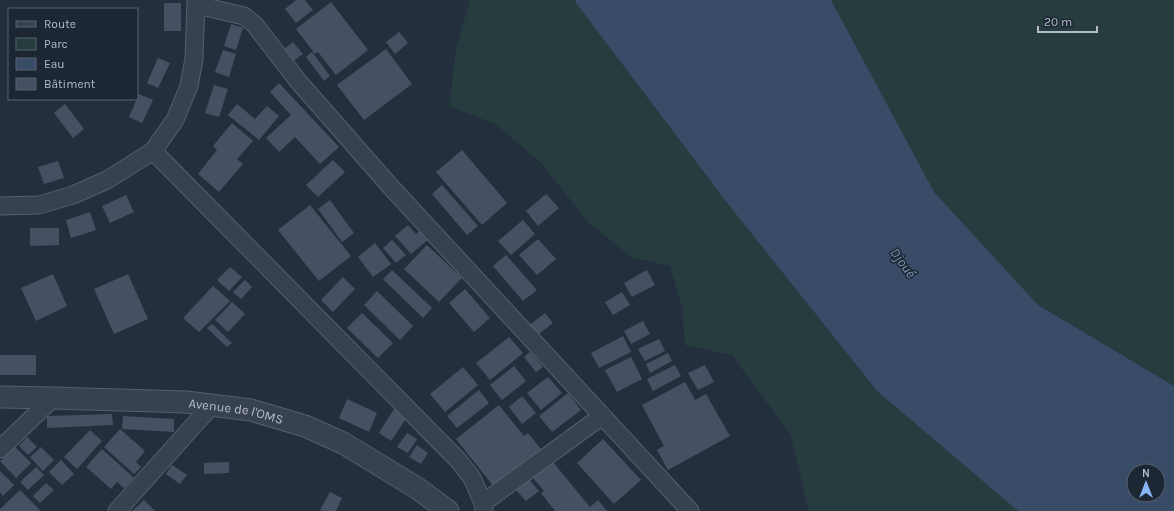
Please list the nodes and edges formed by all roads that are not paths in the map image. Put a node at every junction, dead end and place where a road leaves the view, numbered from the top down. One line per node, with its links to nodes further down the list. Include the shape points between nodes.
1 (197, 3): 2 (street, via 194,59 189,86 175,120); 7 (street, via 244,16 255,25 298,81 390,186)
2 (153, 151): 3 (street, via 107,180 73,195 40,205); 9 (street, via 458,460 472,478)
3 (0, 206)
4 (0, 397): 5 (street, Avenue de l'OMS)
5 (53, 398): 6 (street, Avenue de l'OMS); 8 (street)
6 (212, 405): 10 (street); 11 (street, Avenue de l'OMS, via 251,410 297,423 343,443 417,488)
7 (602, 416): 9 (street); 12 (street)
8 (0, 449)
9 (483, 507)
10 (117, 511)
11 (448, 511)
12 (690, 511)

